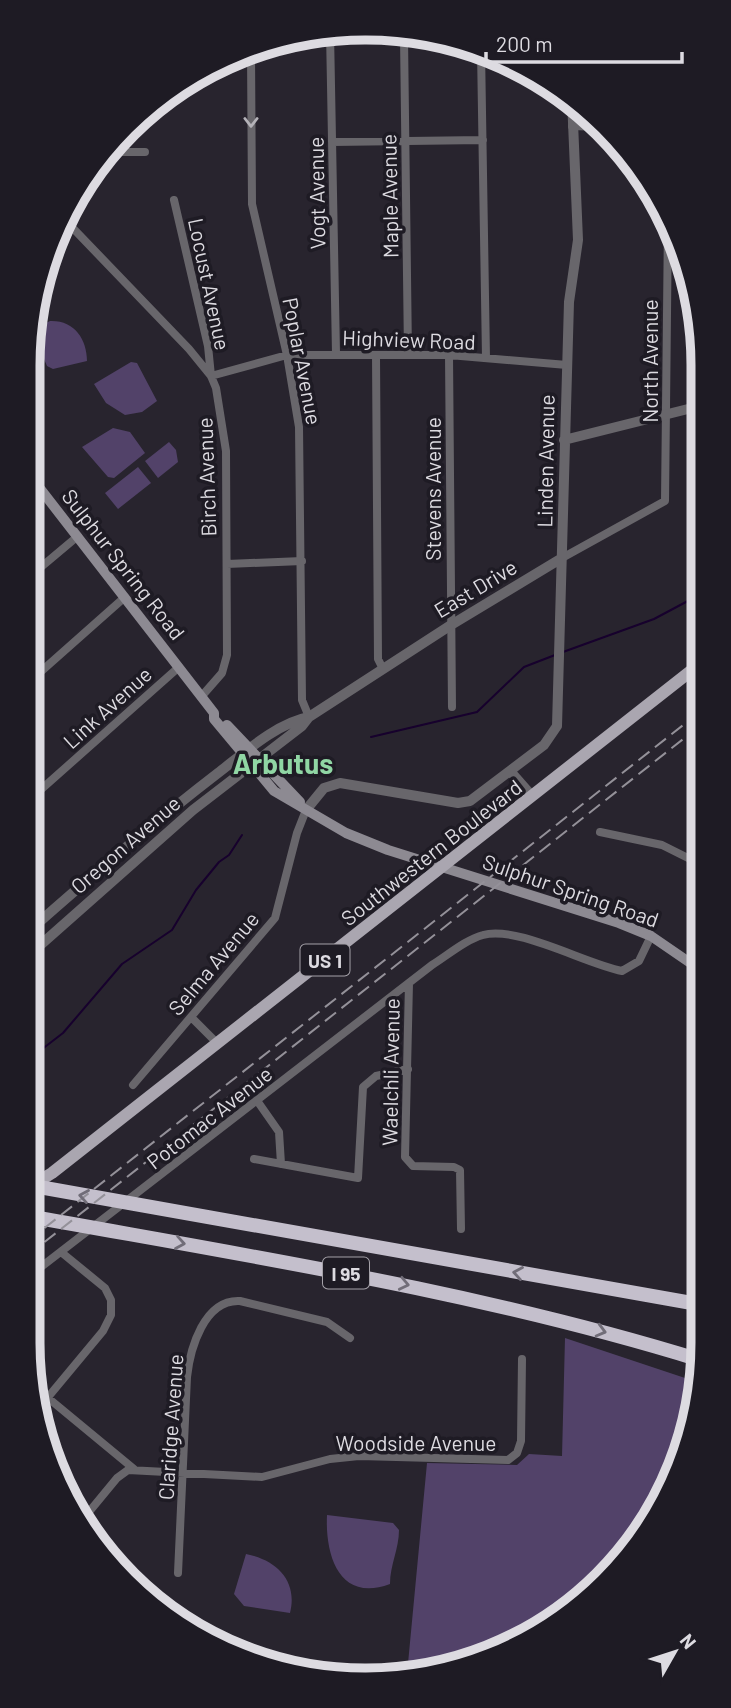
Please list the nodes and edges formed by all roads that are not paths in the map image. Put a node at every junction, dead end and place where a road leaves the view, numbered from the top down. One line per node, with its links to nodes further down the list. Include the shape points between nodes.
1 (330, 42): 10 (street, Vogt Avenue)
2 (404, 43): 9 (street, Maple Avenue)
3 (251, 61): 18 (street, Poplar Avenue, one-way to 18, via 252,204)
4 (481, 62): 8 (street)
5 (572, 114): 6 (street, Linden Avenue)
6 (572, 126): 7 (street); 22 (street, Linden Avenue, via 578,240 569,302)
7 (585, 126)
8 (483, 140): 9 (street); 21 (street)
9 (406, 141): 10 (street); 17 (street, Maple Avenue)
10 (332, 142): 16 (street, Vogt Avenue)
11 (120, 152): 12 (street)
12 (145, 152)
13 (174, 200): 23 (street, Locust Avenue)
14 (72, 227): 23 (street, Birch Avenue)
15 (668, 246): 25 (street, North Avenue)
16 (336, 354): 18 (street, Highview Road); 19 (street, Highview Road)
17 (408, 354): 19 (street, Highview Road); 20 (street, Highview Road)
18 (287, 355): 23 (street, Highview Road); 31 (street, Poplar Avenue, via 301,455)
19 (376, 355): 37 (street, via 378,659)
20 (449, 355): 21 (street, Highview Road); 35 (street, Stevens Avenue)
21 (486, 359): 22 (street, Highview Road)
22 (567, 365): 26 (street, Linden Avenue)
23 (211, 376): 32 (street, Birch Avenue, via 224,426)
24 (691, 408): 25 (street)
25 (666, 415): 26 (street); 28 (street, North Avenue)
26 (564, 440): 30 (street, Linden Avenue)
27 (40, 490): 29 (main road, Sulphur Spring Road)
28 (665, 501): 30 (street, East Drive)
29 (78, 536): 33 (street); 34 (main road, Sulphur Spring Road)
30 (562, 558): 35 (street, East Drive); 45 (street, Linden Avenue, via 559,718 555,733)
31 (302, 561): 32 (street); 42 (street, Poplar Avenue, via 302,700)
32 (227, 564): 40 (street, Birch Avenue, via 225,664 217,681)
33 (40, 568)
34 (125, 597): 36 (main road, Sulphur Spring Road); 39 (street)
35 (451, 625): 37 (street, East Drive); 41 (street, Stevens Avenue)
36 (178, 667): 40 (main road, Sulphur Spring Road); 46 (street, Link Avenue)
37 (383, 669): 42 (street, East Drive)
38 (691, 671): 47 (main road, Southwestern Boulevard / US 1)
39 (40, 672)
40 (201, 697): 43 (main road, Sulphur Spring Road, via 214,719)
41 (452, 707)
42 (309, 717): 43 (street, East Drive); 44 (street, East Drive)
43 (245, 752): 44 (main road, Sulphur Spring Road); 51 (street, East Drive)
44 (254, 762): 48 (main road, Sulphur Spring Road); 52 (street, Oregon Avenue)
45 (510, 771): 47 (street); 48 (street, via 464,803 340,783 318,793)
46 (40, 790)
47 (532, 796): 59 (main road, Southwestern Boulevard / US 1)
48 (306, 810): 54 (main road, Sulphur Spring Road, via 376,846); 58 (street, Selma Avenue, via 275,918)
49 (600, 832): 50 (street, via 662,845)
50 (691, 859)
51 (100, 869): 52 (street); 53 (street, East Drive)
52 (111, 882): 55 (street, Oregon Avenue)
53 (40, 921)
54 (652, 936): 56 (main road, Sulphur Spring Road); 57 (street, Waelchli Avenue, via 639,961 622,971 491,933 470,941)
55 (40, 945)
56 (690, 961)
57 (409, 983): 60 (street, Waelchli Avenue); 62 (street, Potomac Avenue)
58 (191, 1017): 59 (street); 61 (street, Selma Avenue)
59 (218, 1044): 65 (main road, Southwestern Boulevard / US 1)
60 (408, 1069): 64 (street, via 376,1076 363,1087 358,1178); 70 (street, Waelchli Avenue, via 405,1157 413,1166 460,1170)
61 (133, 1085)
62 (258, 1102): 64 (street, via 279,1132); 71 (street, Potomac Avenue)
63 (254, 1159): 64 (street)
64 (281, 1164)
65 (52, 1174): 66 (main road, Southwestern Boulevard / US 1); 67 (main road, Southwestern Boulevard / US 1)
66 (40, 1180)
67 (40, 1186)
68 (40, 1189): 73 (highway, I 95, one-way to 68)
69 (40, 1218): 76 (highway, I 95, one-way to 76, via 404,1284)
70 (461, 1229)
71 (61, 1252): 72 (street, Potomac Avenue); 82 (street, via 104,1288 112,1307 103,1331)
72 (40, 1268)
73 (585, 1285): 74 (highway); 75 (highway, I 95)
74 (691, 1297)
75 (691, 1303)
76 (626, 1337): 78 (highway, I 95); 80 (highway)
77 (351, 1338): 84 (street, Claridge Avenue, via 336,1326 307,1316 231,1300 218,1307 189,1357)
78 (690, 1357)
79 (522, 1359): 84 (street, Woodside Avenue, via 521,1441 517,1453 503,1460 344,1457 262,1477)
80 (690, 1362)
81 (45, 1396): 82 (street)
82 (47, 1398): 83 (street)
83 (134, 1469): 84 (street, Woodside Avenue); 85 (street, via 117,1478)
84 (183, 1472): 86 (street, Claridge Avenue)
85 (89, 1512)
86 (178, 1573)

